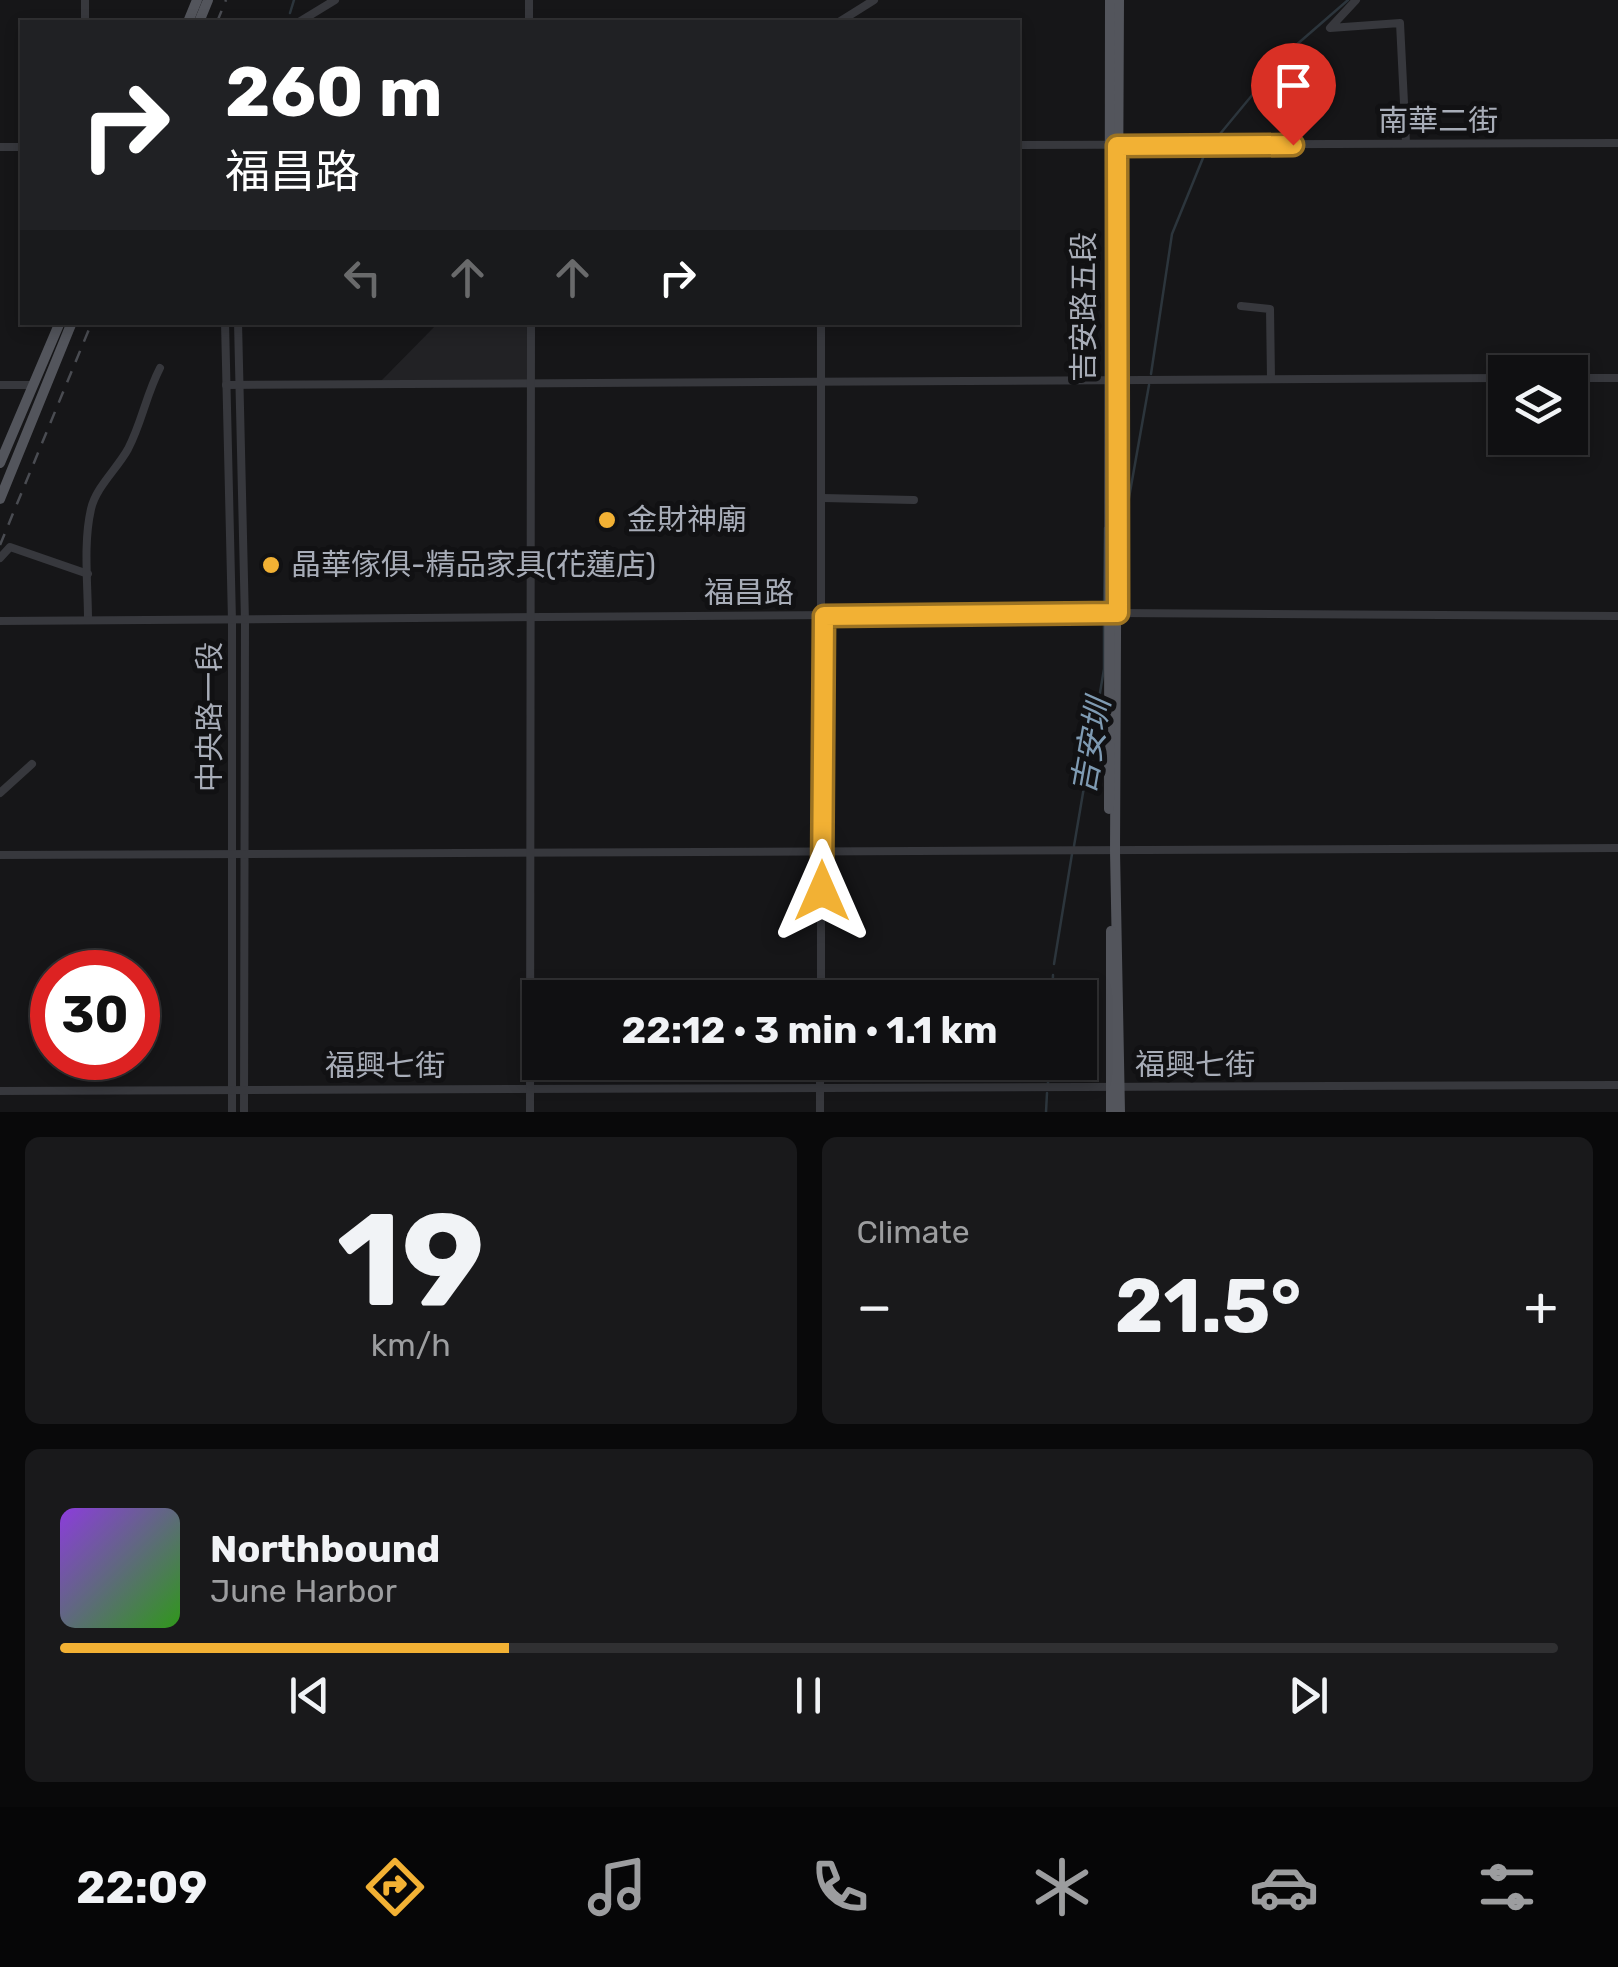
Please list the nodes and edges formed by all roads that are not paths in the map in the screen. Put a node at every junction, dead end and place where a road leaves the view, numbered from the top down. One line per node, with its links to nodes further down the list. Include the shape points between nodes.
1 (336, 0): 6 (street)
2 (874, 0): 7 (street)
3 (1110, 0): 11 (main road, 吉安路五段)
4 (1118, 0): 11 (main road, 吉安路五段)
5 (1356, 0): 9 (street, via 1330,28 1400,23)
6 (302, 20)
7 (843, 20)
8 (1618, 143): 9 (street, 南華二街)
9 (1406, 144): 11 (street, 南華二街)
10 (1020, 145): 11 (street, 南華二街)
11 (1114, 146): 23 (main road, 吉安路五段)
12 (1241, 306): 24 (street, via 1270,310)
13 (59, 325): 27 (main road)
14 (71, 325): 33 (main road)
15 (226, 325): 29 (street, 中央路一段)
16 (238, 325): 30 (street, 中央路一段)
17 (531, 325): 28 (street)
18 (822, 325): 25 (street)
19 (160, 368): 36 (street, via 127,451 92,502)
20 (1488, 378): 24 (street)
21 (1588, 378): 22 (street)
22 (1618, 378)
23 (1114, 379): 24 (street); 25 (street); 37 (main road, 吉安路五段)
24 (1270, 379)
25 (822, 382): 28 (street); 32 (street)
26 (0, 384): 27 (street)
27 (33, 384): 31 (main road)
28 (531, 384): 30 (street); 40 (street)
29 (226, 385): 30 (street); 43 (street, 中央路一段)
30 (238, 385): 44 (street, 中央路一段)
31 (0, 464)
32 (823, 498): 34 (street); 38 (street)
33 (0, 499)
34 (914, 500)
35 (0, 558): 36 (street, via 10,547)
36 (88, 574): 41 (street)
37 (1113, 614): 38 (street, 福昌路); 39 (street, 福昌路); 48 (main road, 吉安路五段)
38 (824, 616): 40 (street, 福昌路); 50 (street)
39 (1618, 616)
40 (532, 617): 44 (street, 福昌路); 49 (street)
41 (88, 620): 42 (street, 福昌路); 43 (street, 福昌路)
42 (0, 621)
43 (232, 622): 44 (street, 福昌路); 51 (street, 中央路一段)
44 (244, 622): 51 (street, 中央路一段)
45 (32, 764): 46 (street)
46 (0, 792)
47 (1618, 848): 48 (street)
48 (1112, 851): 50 (street); 58 (main road, 吉安路五段)
49 (530, 852): 50 (street); 51 (street); 57 (street)
50 (822, 852): 53 (street)
51 (238, 854): 52 (street); 59 (street, 中央路一段); 61 (street, 中央路一段)
52 (0, 855)
53 (821, 980)
54 (820, 1080): 56 (street)
55 (1618, 1085): 58 (street, 福興七街)
56 (820, 1087): 57 (street, 福興七街); 58 (street, 福興七街); 65 (street)
57 (530, 1088): 61 (street, 福興七街); 64 (street)
58 (1115, 1088): 66 (main road); 67 (main road)
59 (232, 1089): 60 (street, 福興七街); 61 (street, 福興七街); 62 (street, 中央路一段)
60 (0, 1090)
61 (243, 1090): 63 (street, 中央路一段)
62 (232, 1112)
63 (244, 1112)
64 (530, 1112)
65 (820, 1112)
66 (1112, 1112)
67 (1120, 1112)

